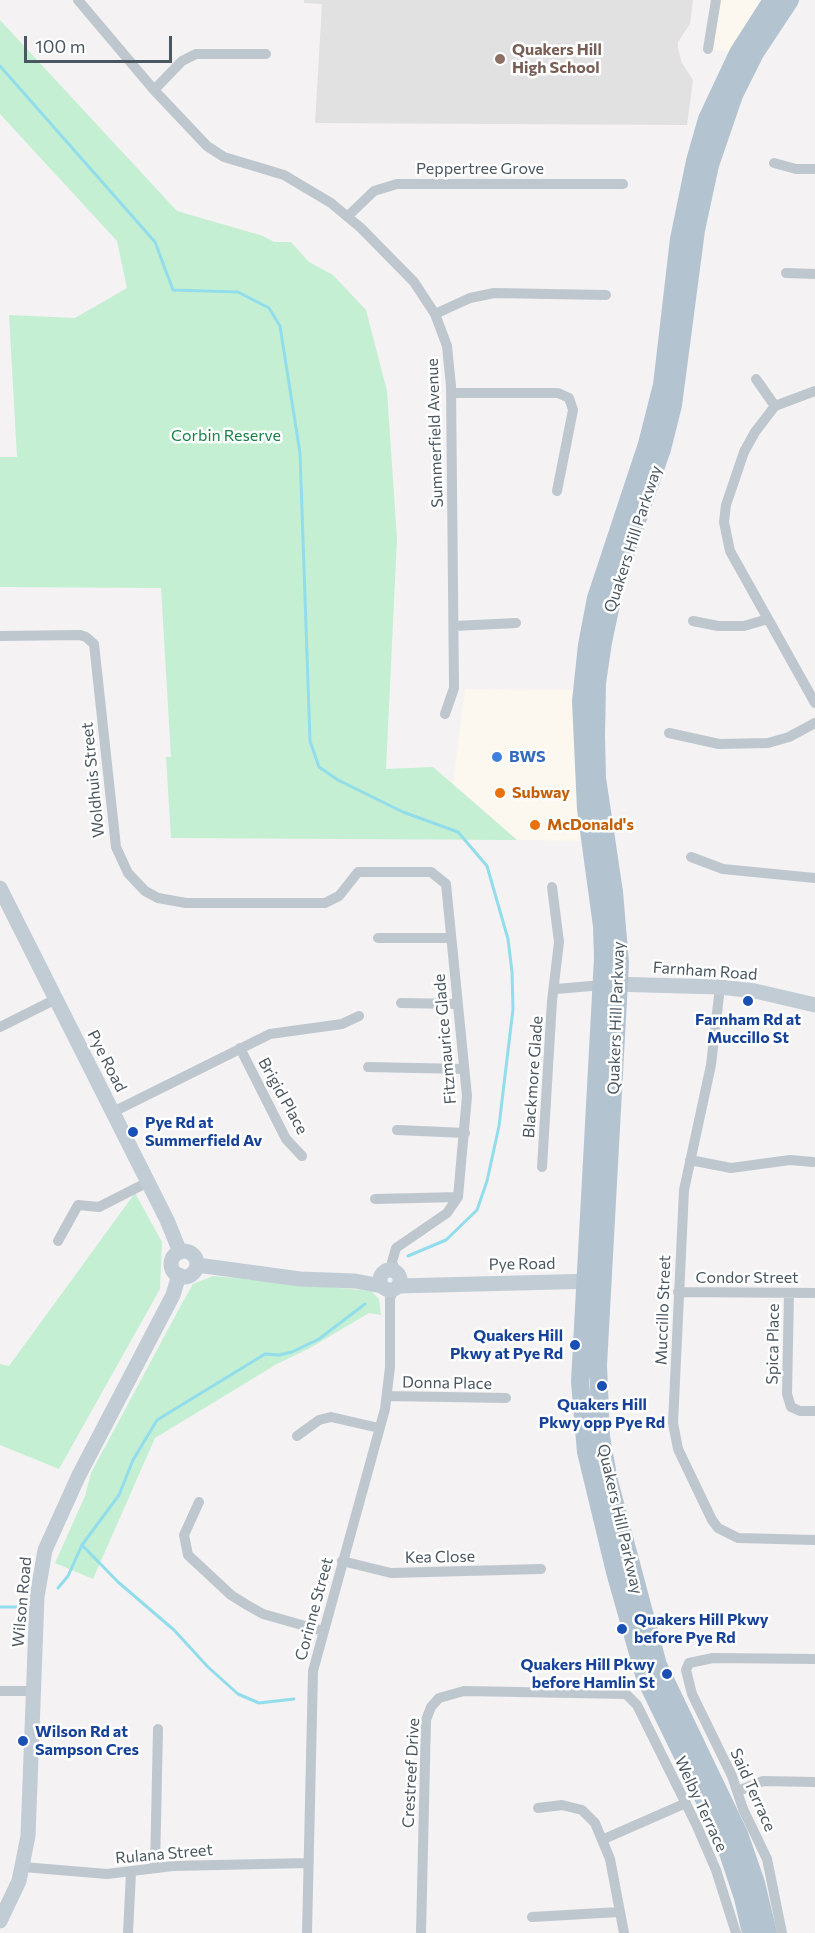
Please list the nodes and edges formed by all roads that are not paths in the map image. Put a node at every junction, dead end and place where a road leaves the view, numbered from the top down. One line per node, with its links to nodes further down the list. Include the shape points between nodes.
1 (78, 0): 7 (street, Summerfield Avenue)
2 (716, 0): 5 (street)
3 (772, 0): 37 (main road, Quakers Hill Parkway, via 738,53 708,119 695,162 679,239 655,418 609,556 587,645 581,701 586,808)
4 (790, 0): 37 (main road, Quakers Hill Parkway, via 755,53 734,95 710,165 696,230 674,405 616,582 603,642 596,700 597,778 614,892)
5 (708, 49)
6 (266, 54): 7 (street, via 196,54 182,61)
7 (154, 90): 11 (street, Summerfield Avenue, via 217,154 291,178)
8 (774, 163): 9 (street)
9 (815, 169)
10 (623, 184): 11 (street, Peppertree Grove, via 397,184 374,191)
11 (348, 216): 15 (street, Summerfield Avenue, via 414,282)
12 (786, 273): 13 (street)
13 (815, 274)
14 (606, 295): 15 (street, via 494,293 470,298)
15 (435, 314): 18 (street, Summerfield Avenue, via 447,346)
16 (756, 379): 19 (street)
17 (815, 391): 19 (street)
18 (451, 393): 20 (street, via 558,393 569,398 573,413); 24 (street, Summerfield Avenue)
19 (775, 406): 21 (street, via 744,452 724,522 730,551)
20 (557, 491)
21 (768, 619): 22 (street, via 744,626); 26 (street)
22 (693, 621)
23 (516, 623): 24 (street)
24 (454, 626): 27 (street, Summerfield Avenue, via 454,688)
25 (0, 636): 32 (street, Woldhuis Street, via 94,636 116,847 135,882 158,898 186,903 325,903 339,896)
26 (815, 703)
27 (445, 714)
28 (815, 723): 29 (street, via 768,743 719,744)
29 (669, 733)
30 (691, 857): 31 (street, via 723,869)
31 (815, 878)
32 (350, 880): 36 (street, Fitzmaurice Glade, via 358,872 431,872 446,884)
33 (552, 887): 38 (street, Blackmore Glade, via 558,946)
34 (0, 888): 40 (street, Pye Road)
35 (378, 938): 36 (street)
36 (451, 938): 42 (street, Fitzmaurice Glade)
37 (611, 984): 38 (street, Farnham Road); 39 (street, Farnham Road); 64 (main road, Quakers Hill Parkway)
38 (556, 985): 55 (street, Blackmore Glade)
39 (720, 987): 43 (street, Farnham Road); 53 (street, Muccillo Street, via 711,1065)
40 (56, 999): 45 (street); 49 (street, Pye Road)
41 (401, 1003): 42 (street)
42 (457, 1004): 48 (street, Fitzmaurice Glade)
43 (815, 1005)
44 (359, 1016): 46 (street, via 342,1024 279,1032)
45 (0, 1027)
46 (240, 1048): 49 (street); 52 (street, Brigid Place, via 286,1140)
47 (368, 1067): 48 (street)
48 (464, 1069): 51 (street, Fitzmaurice Glade)
49 (113, 1112): 56 (street, Pye Road)
50 (397, 1130): 51 (street)
51 (465, 1133): 57 (street, Fitzmaurice Glade)
52 (302, 1156)
53 (690, 1160): 54 (street, via 722,1168 790,1160); 65 (street, Muccillo Street, via 684,1190)
54 (813, 1162)
55 (542, 1167)
56 (148, 1182): 59 (street, via 99,1207 78,1205); 60 (street, Pye Road)
57 (458, 1197): 58 (street); 63 (street, via 447,1213 396,1248)
58 (375, 1199)
59 (58, 1241)
60 (180, 1252): 61 (street, via 192,1254); 62 (street, via 173,1257 172,1266)
61 (197, 1265): 62 (street, via 190,1275); 63 (street, Pye Road, via 300,1279)
62 (179, 1275): 80 (street, Wilson Road, via 173,1295 79,1475 45,1550 38,1597)
63 (390, 1280): 64 (street, Pye Road); 68 (street, Corinne Street)
64 (593, 1281): 100 (main road, Quakers Hill Parkway, via 580,1382 597,1502 645,1678 723,1838); 101 (main road, Quakers Hill Parkway, via 601,1437 626,1546 658,1665 739,1834)
65 (678, 1292): 66 (street, Condor Street); 74 (street, Muccillo Street, via 673,1424 678,1449 711,1520 727,1535 738,1538)
66 (789, 1293): 67 (street, Condor Street); 70 (street, Spica Place, via 787,1394 791,1407)
67 (815, 1293)
68 (387, 1396): 69 (street, Donna Place); 71 (street, Corinne Street)
69 (507, 1398)
70 (815, 1411)
71 (380, 1428): 72 (street, via 331,1417 319,1420); 75 (street, Corinne Street)
72 (297, 1436)
73 (200, 1502): 77 (street, via 184,1535 188,1555 231,1595 262,1614)
74 (815, 1540)
75 (342, 1561): 76 (street, Kea Close, via 391,1573); 77 (street, Corinne Street)
76 (541, 1569)
77 (323, 1631): 88 (street, Corinne Street, via 312,1682)
78 (815, 1659): 84 (street, Said Terrace, via 713,1658 689,1663 687,1678 692,1694)
79 (0, 1691): 80 (street)
80 (34, 1691): 89 (street, Wilson Road, via 28,1836)
81 (626, 1694): 85 (street, Welby Terrace, via 637,1705); 97 (street, Crestreef Drive, via 464,1691 447,1695 430,1707 426,1720)
82 (158, 1729): 90 (street)
83 (815, 1782): 84 (street, via 763,1781)
84 (738, 1791): 102 (street, Said Terrace, via 767,1859)
85 (686, 1803): 87 (street); 99 (street, Welby Terrace, via 716,1870)
86 (538, 1808): 87 (street, via 562,1804 582,1810)
87 (604, 1839): 92 (street)
88 (308, 1863): 90 (street, Rulana Street); 96 (street, Corinne Street)
89 (23, 1867): 91 (street, Rulana Street); 94 (street, Wilson Road)
90 (155, 1868): 91 (street, Rulana Street)
91 (131, 1873): 95 (street)
92 (619, 1912): 93 (street); 98 (street)
93 (532, 1917)
94 (0, 1921)
95 (128, 1933)
96 (307, 1933)
97 (421, 1933)
98 (624, 1933)
99 (736, 1933)
100 (751, 1933)
101 (768, 1933)
102 (782, 1933)

